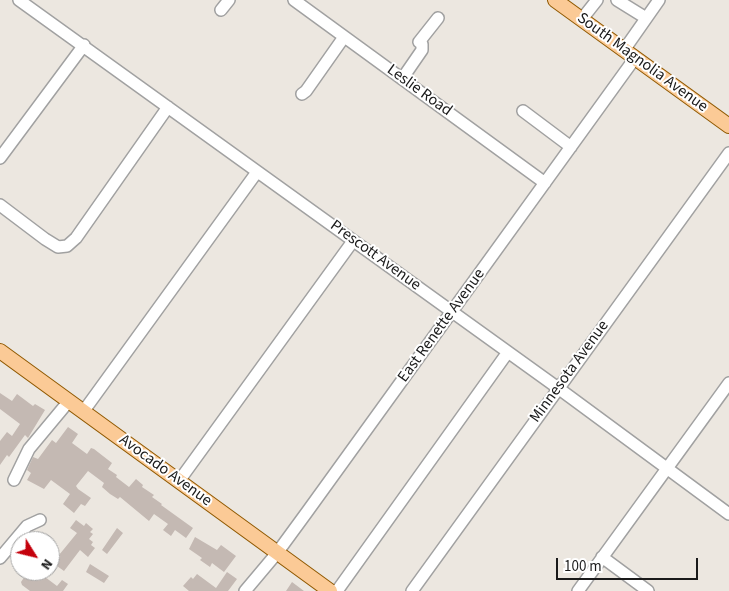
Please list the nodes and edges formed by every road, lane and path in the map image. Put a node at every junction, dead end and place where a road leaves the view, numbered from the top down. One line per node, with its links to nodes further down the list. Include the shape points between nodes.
1 (19, 0): 13 (street, Prescott Avenue)
2 (229, 0): 8 (street)
3 (294, 0): 12 (street, Leslie Road)
4 (555, 0): 11 (main road, South Magnolia Avenue)
5 (596, 0): 11 (street)
6 (617, 0): 10 (street)
7 (659, 0): 10 (street, East Renette Avenue)
8 (221, 10)
9 (438, 18): 15 (street, via 420,42 422,50)
10 (646, 18): 14 (street, East Renette Avenue)
11 (582, 19): 14 (main road, South Magnolia Avenue)
12 (344, 37): 15 (street, Leslie Road); 16 (street)
13 (84, 45): 17 (street, Prescott Avenue); 22 (street)
14 (629, 54): 19 (main road, South Magnolia Avenue); 20 (street, East Renette Avenue)
15 (402, 79): 24 (street, Leslie Road)
16 (302, 94)
17 (168, 107): 23 (street, Prescott Avenue); 25 (street, via 76,238 67,246 58,246 43,238)
18 (523, 111): 20 (street)
19 (729, 126)
20 (571, 148): 24 (street, East Renette Avenue)
21 (729, 153): 31 (street, Minnesota Avenue)
22 (0, 158)
23 (257, 172): 26 (street, Prescott Avenue); 33 (street)
24 (545, 183): 27 (street, East Renette Avenue)
25 (0, 205)
26 (353, 241): 27 (street, Prescott Avenue); 36 (street)
27 (452, 312): 29 (street, Prescott Avenue); 39 (street, East Renette Avenue)
28 (0, 351): 32 (main road, Avocado Avenue)
29 (508, 352): 31 (street, Prescott Avenue); 44 (street)
30 (729, 383): 34 (street)
31 (558, 388): 34 (street, Prescott Avenue); 45 (street, Minnesota Avenue)
32 (69, 401): 33 (main road, Avocado Avenue); 35 (street, via 29,449)
33 (83, 412): 36 (main road, Avocado Avenue)
34 (667, 468): 37 (street, Prescott Avenue); 41 (street)
35 (14, 480)
36 (179, 481): 39 (main road, Avocado Avenue)
37 (729, 514)
38 (40, 520): 40 (street, via 27,526)
39 (277, 553): 42 (street, East Renette Avenue); 43 (main road, Avocado Avenue)
40 (0, 558)
41 (602, 558): 46 (street); 47 (street)
42 (245, 591)
43 (330, 591)
44 (337, 591)
45 (412, 591)
46 (578, 591)
47 (648, 591)

